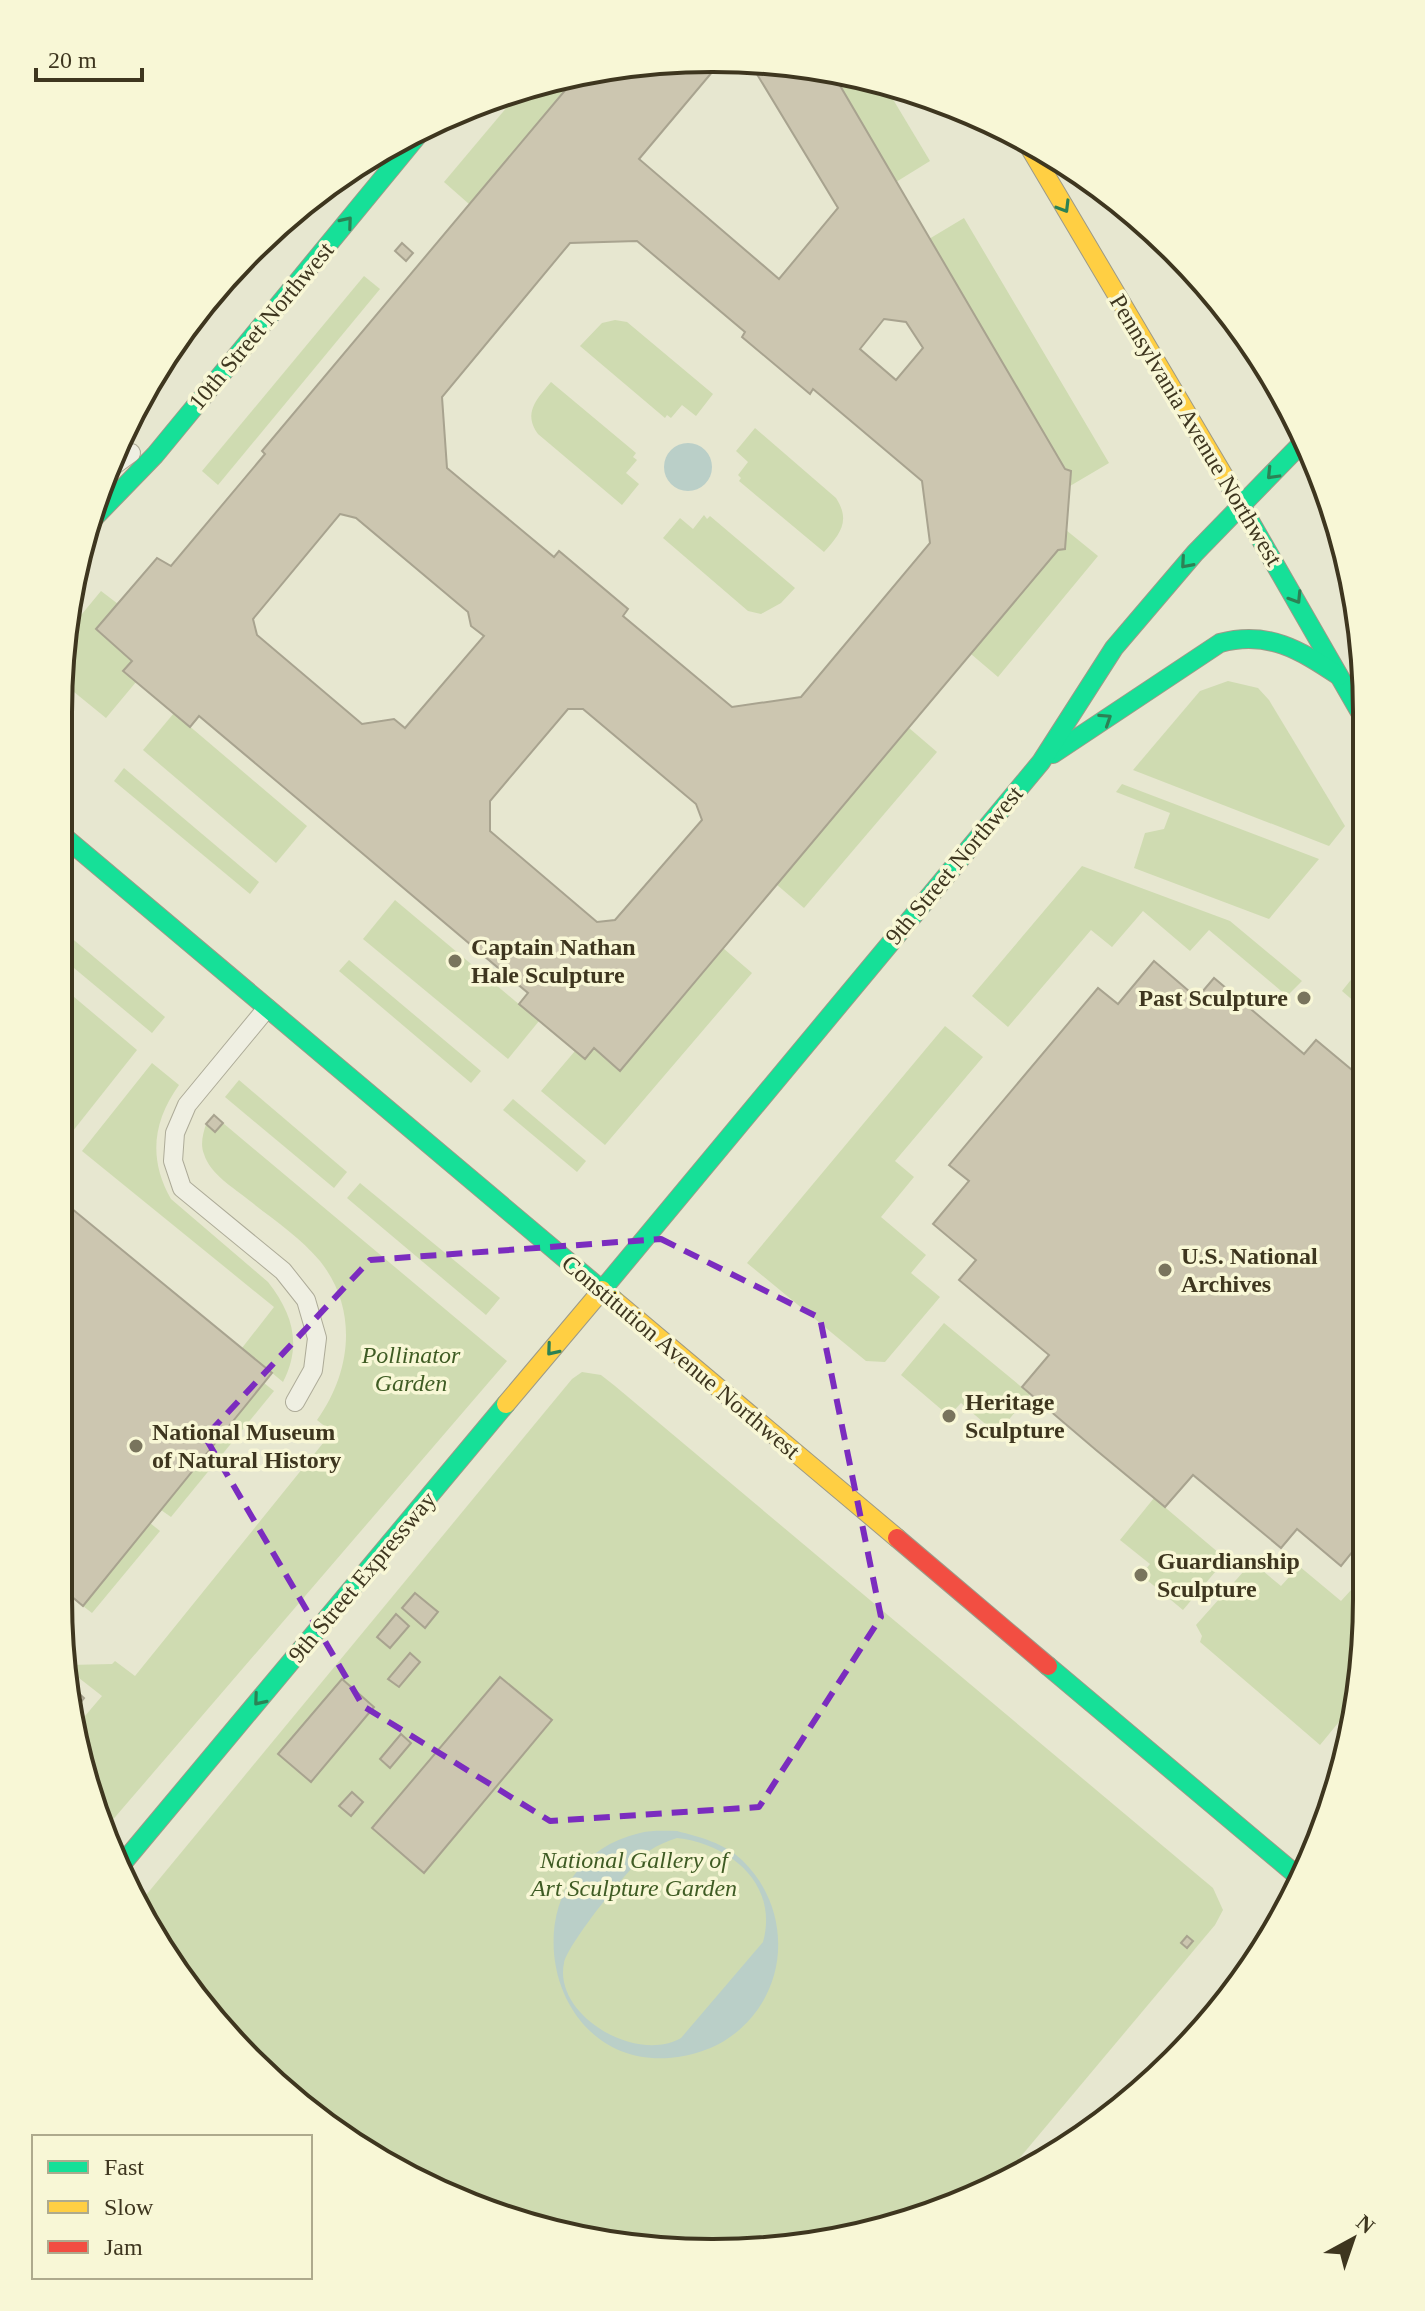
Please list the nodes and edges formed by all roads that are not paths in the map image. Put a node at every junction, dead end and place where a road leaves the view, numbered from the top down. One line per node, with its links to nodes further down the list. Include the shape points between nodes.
1 (405, 151): 6 (main road, 10th Street Northwest, one-way to 1, via 155,455)
2 (1037, 161): 7 (main road, Pennsylvania Avenue Northwest, one-way to 7)
3 (362, 177): 5 (lane, via 145,441)
4 (1296, 449): 7 (main road, 9th Street Northwest, one-way to 7)
5 (126, 456)
6 (107, 505)
7 (1240, 507): 8 (main road, Pennsylvania Avenue Northwest, one-way to 8); 10 (main road, 9th Street Northwest, one-way to 10, via 1114,648)
8 (1339, 676): 9 (main road, Pennsylvania Avenue Northwest); 10 (main road, one-way to 8, via 1220,643 1243,635 1279,641)
9 (1353, 700)
10 (1041, 762): 13 (main road, 9th Street Northwest)
11 (72, 843): 12 (main road, Constitution Avenue Northwest)
12 (267, 1008): 13 (main road, Constitution Avenue Northwest); 14 (lane, via 187,1105 175,1133 173,1161 182,1188 283,1271 306,1300 317,1338 313,1370)
13 (602, 1290): 15 (main road, 9th Street Expressway, one-way to 15); 16 (main road, Constitution Avenue Northwest)
14 (295, 1402)
15 (127, 1858)
16 (1292, 1871)

